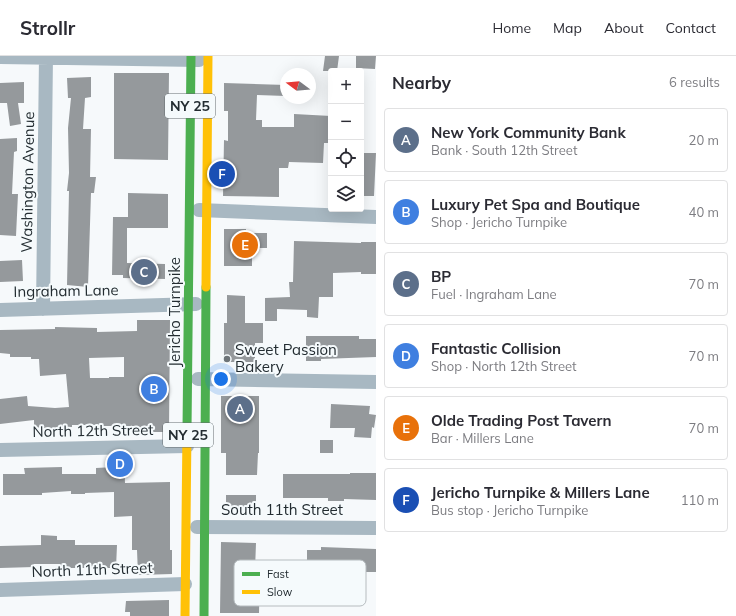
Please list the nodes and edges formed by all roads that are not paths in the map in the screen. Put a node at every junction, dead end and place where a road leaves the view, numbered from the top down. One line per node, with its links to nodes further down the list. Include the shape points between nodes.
1 (0, 57): 2 (street)
2 (46, 57): 3 (street); 10 (street, Washington Avenue)
3 (191, 58): 4 (street); 5 (main road, Jericho Turnpike / NY 25)
4 (208, 58): 6 (main road, Jericho Turnpike / NY 25)
5 (189, 209): 6 (street); 9 (main road, Jericho Turnpike / NY 25)
6 (206, 210): 7 (street); 8 (main road, Jericho Turnpike / NY 25)
7 (376, 217)
8 (206, 304): 9 (street, Ingraham Lane); 13 (main road, Jericho Turnpike / NY 25)
9 (189, 305): 10 (street, Ingraham Lane); 12 (main road, Jericho Turnpike / NY 25)
10 (44, 309): 11 (street, Ingraham Lane)
11 (0, 310)
12 (188, 379): 13 (street); 15 (main road, Jericho Turnpike / NY 25)
13 (205, 379): 14 (street); 17 (main road, Jericho Turnpike / NY 25)
14 (376, 382)
15 (188, 446): 16 (street, North 12th Street); 17 (main road, via 196,450 196,479); 18 (main road, Jericho Turnpike / NY 25)
16 (0, 450)
17 (205, 488): 19 (main road, Jericho Turnpike / NY 25)
18 (187, 526): 19 (street, South 11th Street); 21 (main road, Jericho Turnpike / NY 25)
19 (205, 527): 20 (street, South 11th Street); 24 (main road, Jericho Turnpike / NY 25)
20 (376, 528)
21 (185, 584): 22 (street, North 11th Street); 23 (main road, Jericho Turnpike / NY 25)
22 (0, 590)
23 (186, 616)
24 (204, 616)

